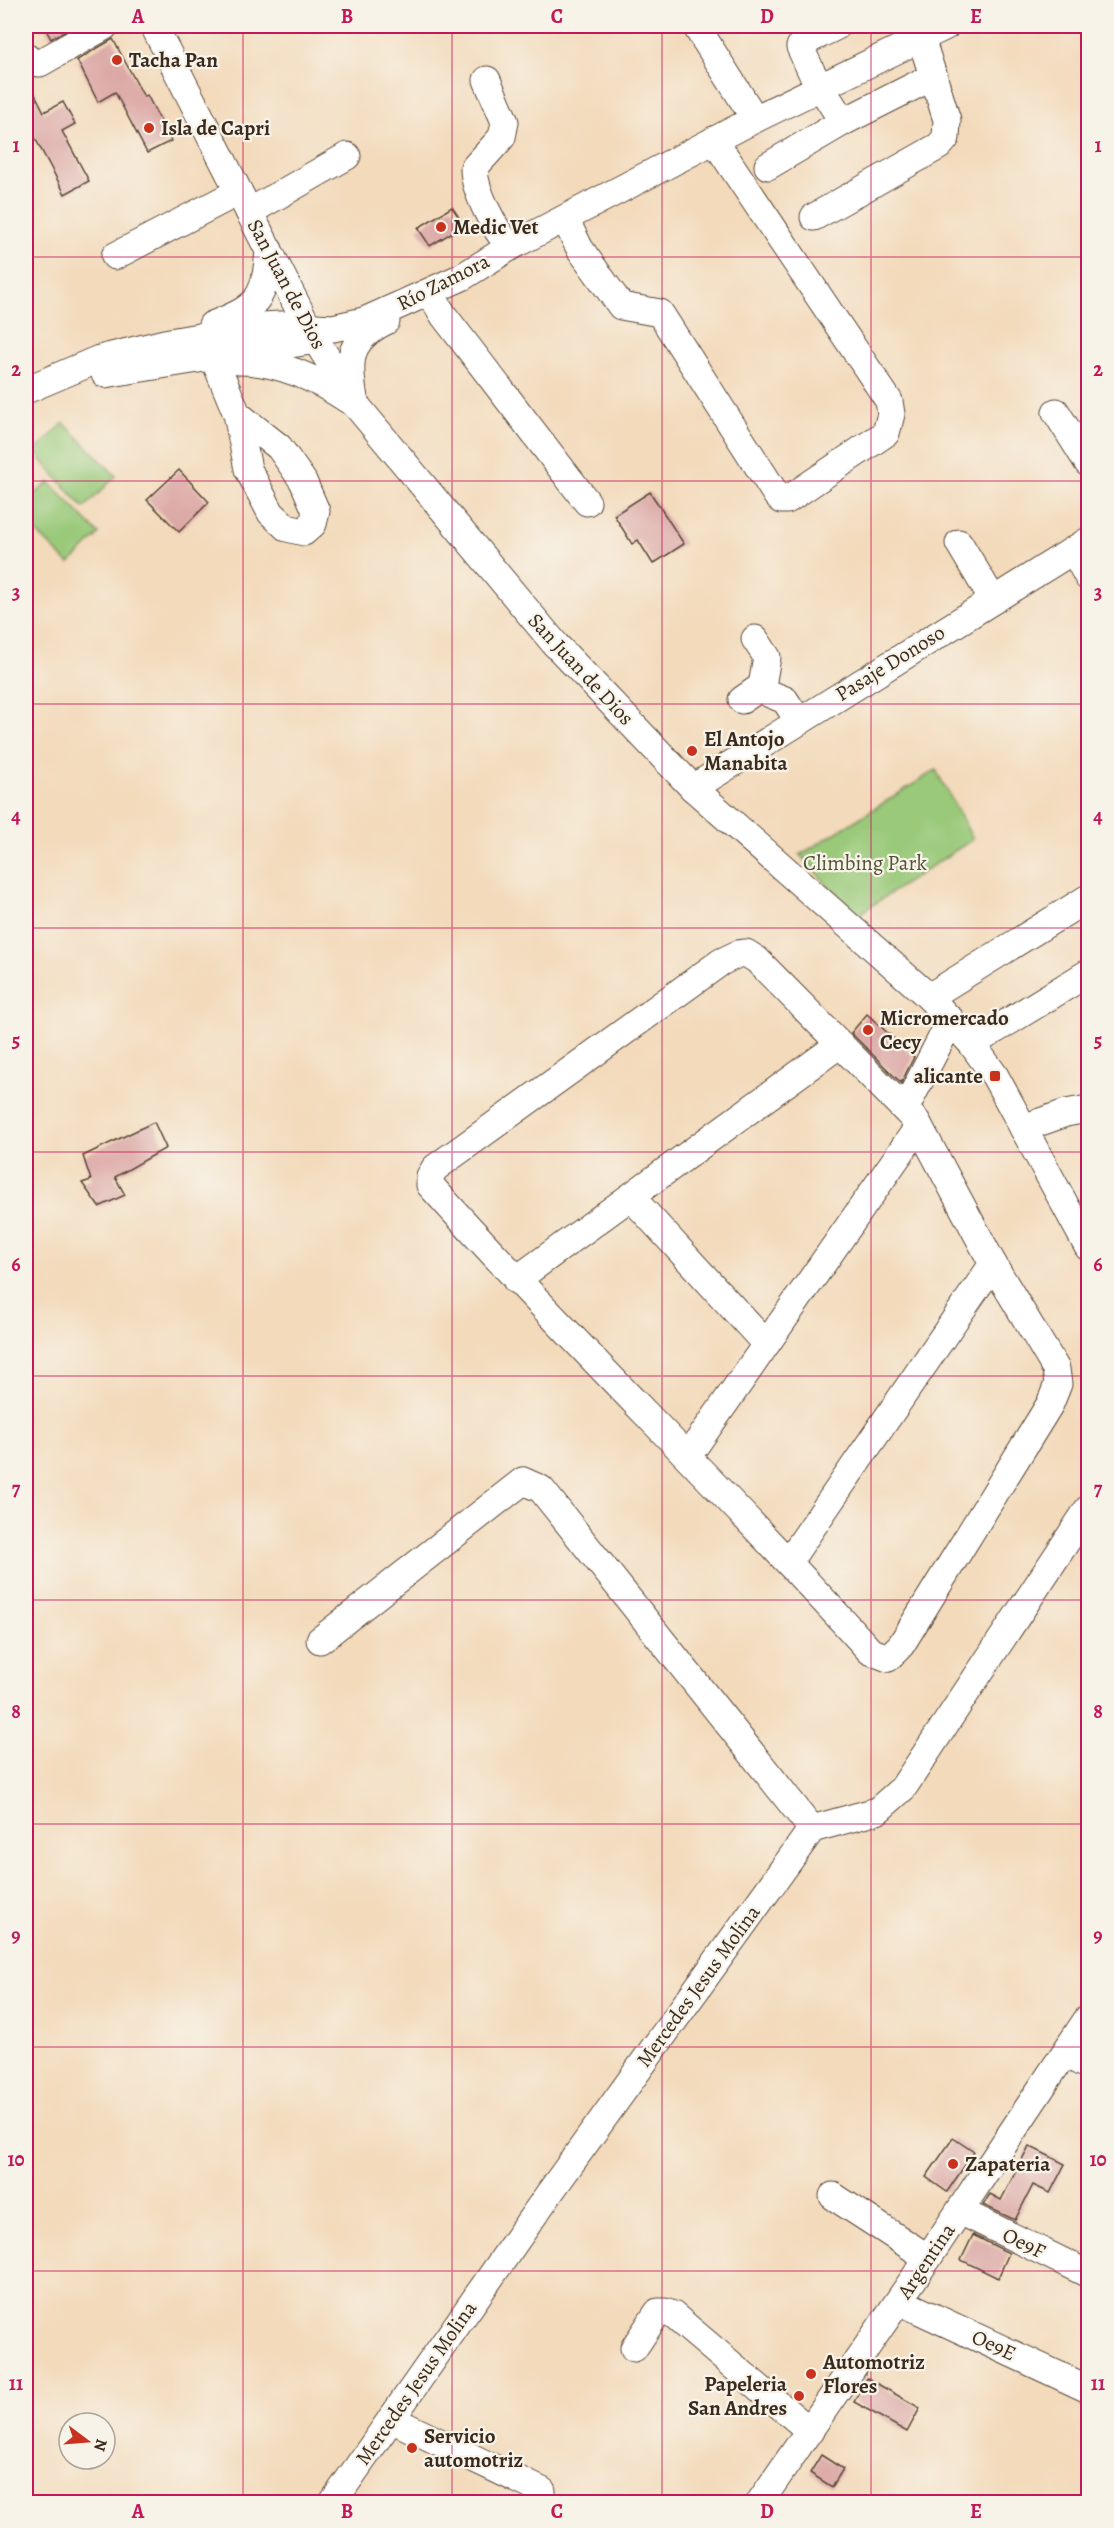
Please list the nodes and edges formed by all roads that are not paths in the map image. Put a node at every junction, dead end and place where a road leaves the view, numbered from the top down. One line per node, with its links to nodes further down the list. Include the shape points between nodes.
1 (105, 26): 7 (street, via 40,63)
2 (153, 26): 16 (street, San Juan de Dios)
3 (696, 26): 11 (street)
4 (837, 26): 10 (street, via 800,46)
5 (946, 26): 6 (street, Río Zamora)
6 (921, 38): 8 (street); 10 (street, Río Zamora)
7 (26, 57)
8 (934, 76): 12 (street); 17 (street, via 947,120 946,138 939,146)
9 (487, 80): 19 (street, via 505,122 502,137 474,168 474,179 500,236)
10 (820, 87): 11 (street, Río Zamora); 12 (street)
11 (755, 119): 13 (street, Río Zamora)
12 (843, 122): 15 (street)
13 (714, 140): 18 (street, Río Zamora); 18 (street, via 890,408 886,433 787,500 777,496 660,313 621,306 580,249)
14 (347, 156): 16 (street)
15 (768, 166)
16 (244, 202): 20 (street, San Juan de Dios); 21 (street)
17 (814, 217)
18 (565, 219): 19 (street, Río Zamora)
19 (510, 247): 22 (street, Río Zamora)
20 (269, 250): 23 (street, San Juan de Dios); 27 (street, via 265,283 256,301 242,313)
21 (115, 256)
22 (462, 277): 24 (street, via 454,289); 25 (street, Río Zamora)
23 (293, 298): 25 (street, via 323,317); 26 (street, San Juan de Dios)
24 (433, 298): 30 (street, via 360,338 352,352 350,372); 34 (street)
25 (364, 321): 26 (street, Río Zamora)
26 (312, 334): 27 (street, Río Zamora, via 281,325 262,326); 28 (street, Río Zamora); 30 (street, San Juan de Dios)
27 (164, 343): 29 (street, Río Zamora, via 99,359)
28 (204, 360): 29 (street, Río Zamora); 30 (street, via 252,362 303,374); 32 (street)
29 (34, 387)
30 (356, 405): 41 (street, San Juan de Dios, via 555,644)
31 (1056, 412): 33 (street)
32 (237, 414)
33 (1089, 463)
34 (587, 502)
35 (958, 543): 38 (street)
36 (1083, 544): 37 (street, via 1081,564); 38 (street, Pasaje Donoso)
37 (1089, 577)
38 (993, 600): 40 (street, Pasaje Donoso)
39 (755, 639): 40 (street, via 767,657 752,693 785,700)
40 (798, 720): 41 (street, Pasaje Donoso)
41 (693, 788): 44 (street, San Juan de Dios)
42 (1089, 898): 44 (street)
43 (1089, 973): 45 (street)
44 (929, 997): 45 (street, San Juan de Dios)
45 (961, 1033): 48 (street); 49 (street, San Juan de Dios, via 995,1076)
46 (840, 1044): 48 (street); 50 (street); 53 (street, via 757,960 746,953 738,954 435,1168 430,1185)
47 (1089, 1110): 49 (street, via 1066,1113)
48 (914, 1119): 52 (street); 54 (street)
49 (1023, 1128): 51 (street, San Juan de Dios)
50 (631, 1197): 53 (street); 54 (street)
51 (1089, 1247)
52 (993, 1264): 57 (street); 57 (street, via 1056,1369 1058,1384 1050,1404 901,1645 888,1658 870,1651)
53 (516, 1280): 55 (street)
54 (766, 1344): 55 (street)
55 (688, 1456): 57 (street)
56 (1089, 1509): 59 (street, via 903,1788 877,1811)
57 (789, 1561)
58 (320, 1640): 59 (street, via 523,1481 541,1489)
59 (812, 1829): 70 (street, Mercedes Jesus Molina)
60 (1089, 2018): 61 (street, Argentina)
61 (1065, 2054): 62 (street); 64 (street, Argentina)
62 (1089, 2066)
63 (833, 2196): 65 (street)
64 (960, 2211): 65 (street, Argentina); 66 (street, Oe9F)
65 (928, 2258): 67 (street, Argentina)
66 (1089, 2274)
67 (899, 2301): 69 (street, Oe9E); 71 (street, Argentina)
68 (634, 2348): 71 (street, via 658,2312 673,2315)
69 (1089, 2390)
70 (391, 2419): 72 (street); 73 (street, Mercedes Jesus Molina)
71 (810, 2431): 74 (street, Argentina)
72 (542, 2491)
73 (333, 2502)
74 (760, 2502)

